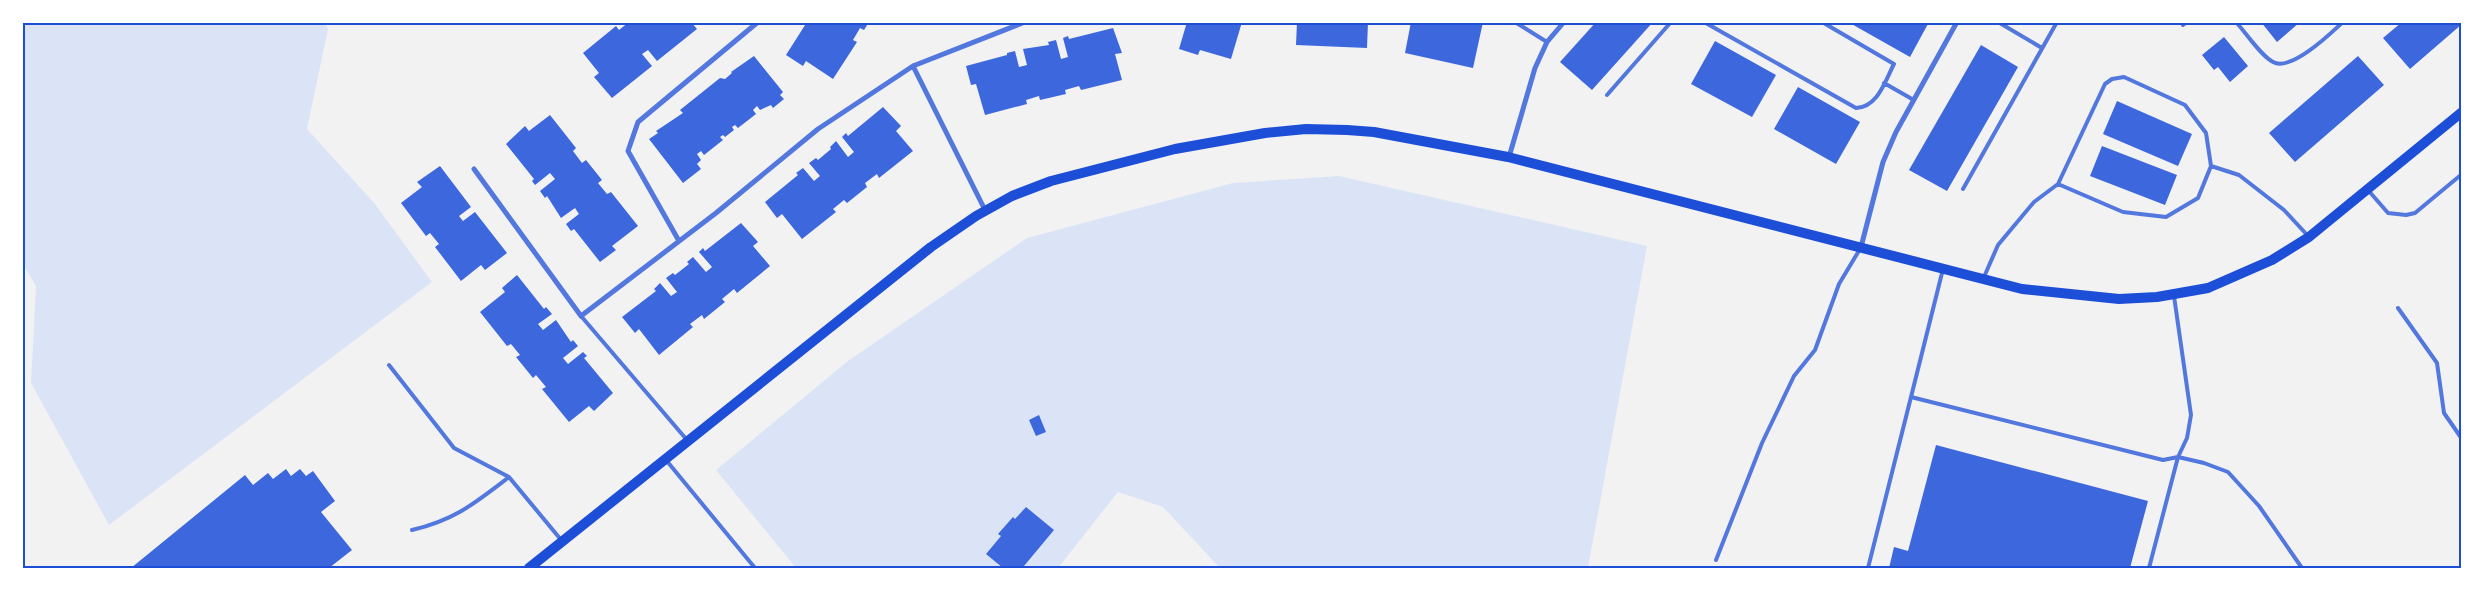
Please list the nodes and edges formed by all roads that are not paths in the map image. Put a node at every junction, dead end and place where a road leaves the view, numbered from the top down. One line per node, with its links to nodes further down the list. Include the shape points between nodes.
1 (758, 22): 29 (street, via 638,122 628,151)
2 (1025, 22): 15 (street)
3 (1515, 22): 13 (lane)
4 (1564, 22): 13 (street)
5 (1671, 22): 17 (lane)
6 (1704, 22): 16 (lane, via 1856,108 1865,108 1873,102)
7 (1822, 22): 16 (lane, via 1894,64)
8 (1957, 22): 18 (street)
9 (1998, 22): 14 (lane)
10 (2057, 22): 14 (lane)
11 (2236, 22): 12 (lane, via 2272,62 2282,65 2294,61)
12 (2343, 22)
13 (1547, 42): 20 (street, via 1535,68)
14 (2042, 48): 25 (lane)
15 (912, 66): 27 (street); 29 (street, via 818,129)
16 (1884, 83): 18 (lane)
17 (1607, 95)
18 (1912, 100): 30 (street, via 1883,162)
19 (2462, 112): 26 (main road)
20 (1508, 157): 27 (main road, via 1374,132 1306,129 1265,133 1174,149 1051,181); 30 (main road)
21 (2211, 166): 24 (lane, via 2198,198 2166,216 2123,212); 24 (lane, via 2206,133 2185,105 2124,76 2105,84); 28 (lane, via 2239,175 2284,210)
22 (474, 169): 35 (street)
23 (2462, 174): 26 (lane, via 2415,213 2406,215 2388,213)
24 (2058, 184): 32 (lane, via 2034,202 1998,245)
25 (1963, 189)
26 (2368, 190): 28 (main road)
27 (985, 211): 39 (main road, via 932,248)
28 (2308, 236): 33 (main road, via 2244,274 2208,288)
29 (679, 241): 35 (street)
30 (1861, 248): 31 (main road); 45 (lane, via 1839,284 1815,350 1794,376 1762,443)
31 (1943, 269): 32 (main road); 37 (lane)
32 (1984, 279): 33 (main road, via 2022,289 2075,296 2119,299)
33 (2174, 296): 40 (lane, via 2191,415 2187,438)
34 (2398, 308): 38 (lane, via 2437,363 2444,413)
35 (581, 316): 39 (lane)
36 (389, 365): 42 (lane, via 454,448)
37 (1911, 397): 40 (lane, via 2163,460); 48 (lane)
38 (2462, 439)
39 (687, 441): 41 (main road)
40 (2178, 457): 49 (lane); 50 (lane, via 2228,472 2259,506)
41 (665, 458): 44 (main road); 47 (lane)
42 (509, 477): 43 (lane, via 466,510 437,524); 44 (lane)
43 (412, 530)
44 (562, 542): 46 (main road)
45 (1716, 560)
46 (529, 568)
47 (755, 568)
48 (1868, 568)
49 (2149, 568)
50 (2302, 568)

